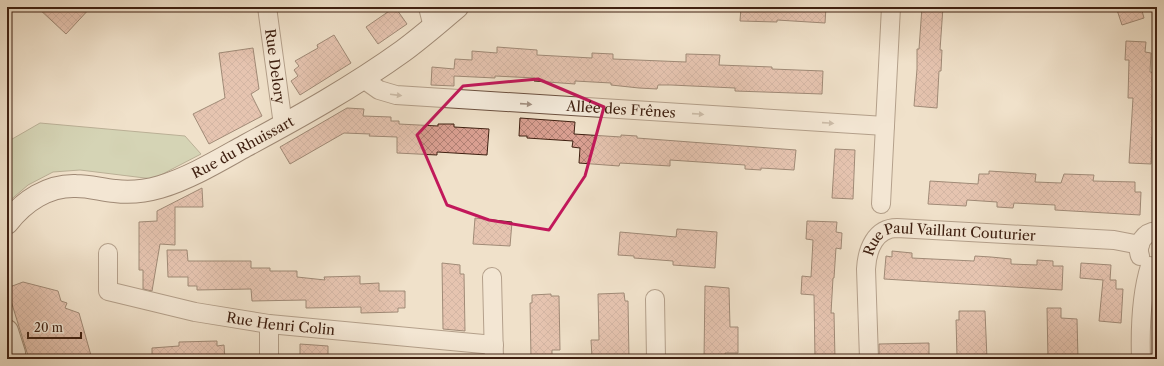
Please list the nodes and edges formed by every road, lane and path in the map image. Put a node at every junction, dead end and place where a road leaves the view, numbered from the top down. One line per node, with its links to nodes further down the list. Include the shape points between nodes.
1 (267, 7): 6 (street, Rue Delory)
2 (457, 7): 4 (street, Rue du Rhuissart)
3 (892, 7): 7 (street)
4 (431, 17): 5 (street, Rue du Rhuissart, via 403,51)
5 (362, 78): 6 (street, Rue du Rhuissart); 7 (street, Allée des Frênes, one-way to 7, via 379,90 396,95)
6 (283, 125): 9 (street, Rue du Rhuissart, via 171,184 128,192 76,186 62,187 30,200)
7 (885, 126): 8 (street)
8 (881, 204)
9 (7, 223)
10 (1157, 232): 11 (street, via 1147,234)
11 (1140, 244): 13 (street, via 1141,257 1146,264); 22 (street, Rue Paul Vaillant Couturier, via 1114,240 887,229 878,235 867,255)
12 (108, 253): 16 (street, Rue Henri Colin, via 108,292 195,312)
13 (1154, 267): 23 (street, via 1144,291)
14 (492, 276): 19 (street)
15 (655, 299): 21 (street)
16 (269, 324): 19 (street, Rue Henri Colin); 20 (street)
17 (7, 331): 18 (street)
18 (12, 352)
19 (494, 352)
20 (269, 359)
21 (656, 359)
22 (869, 359)
23 (1141, 359)

